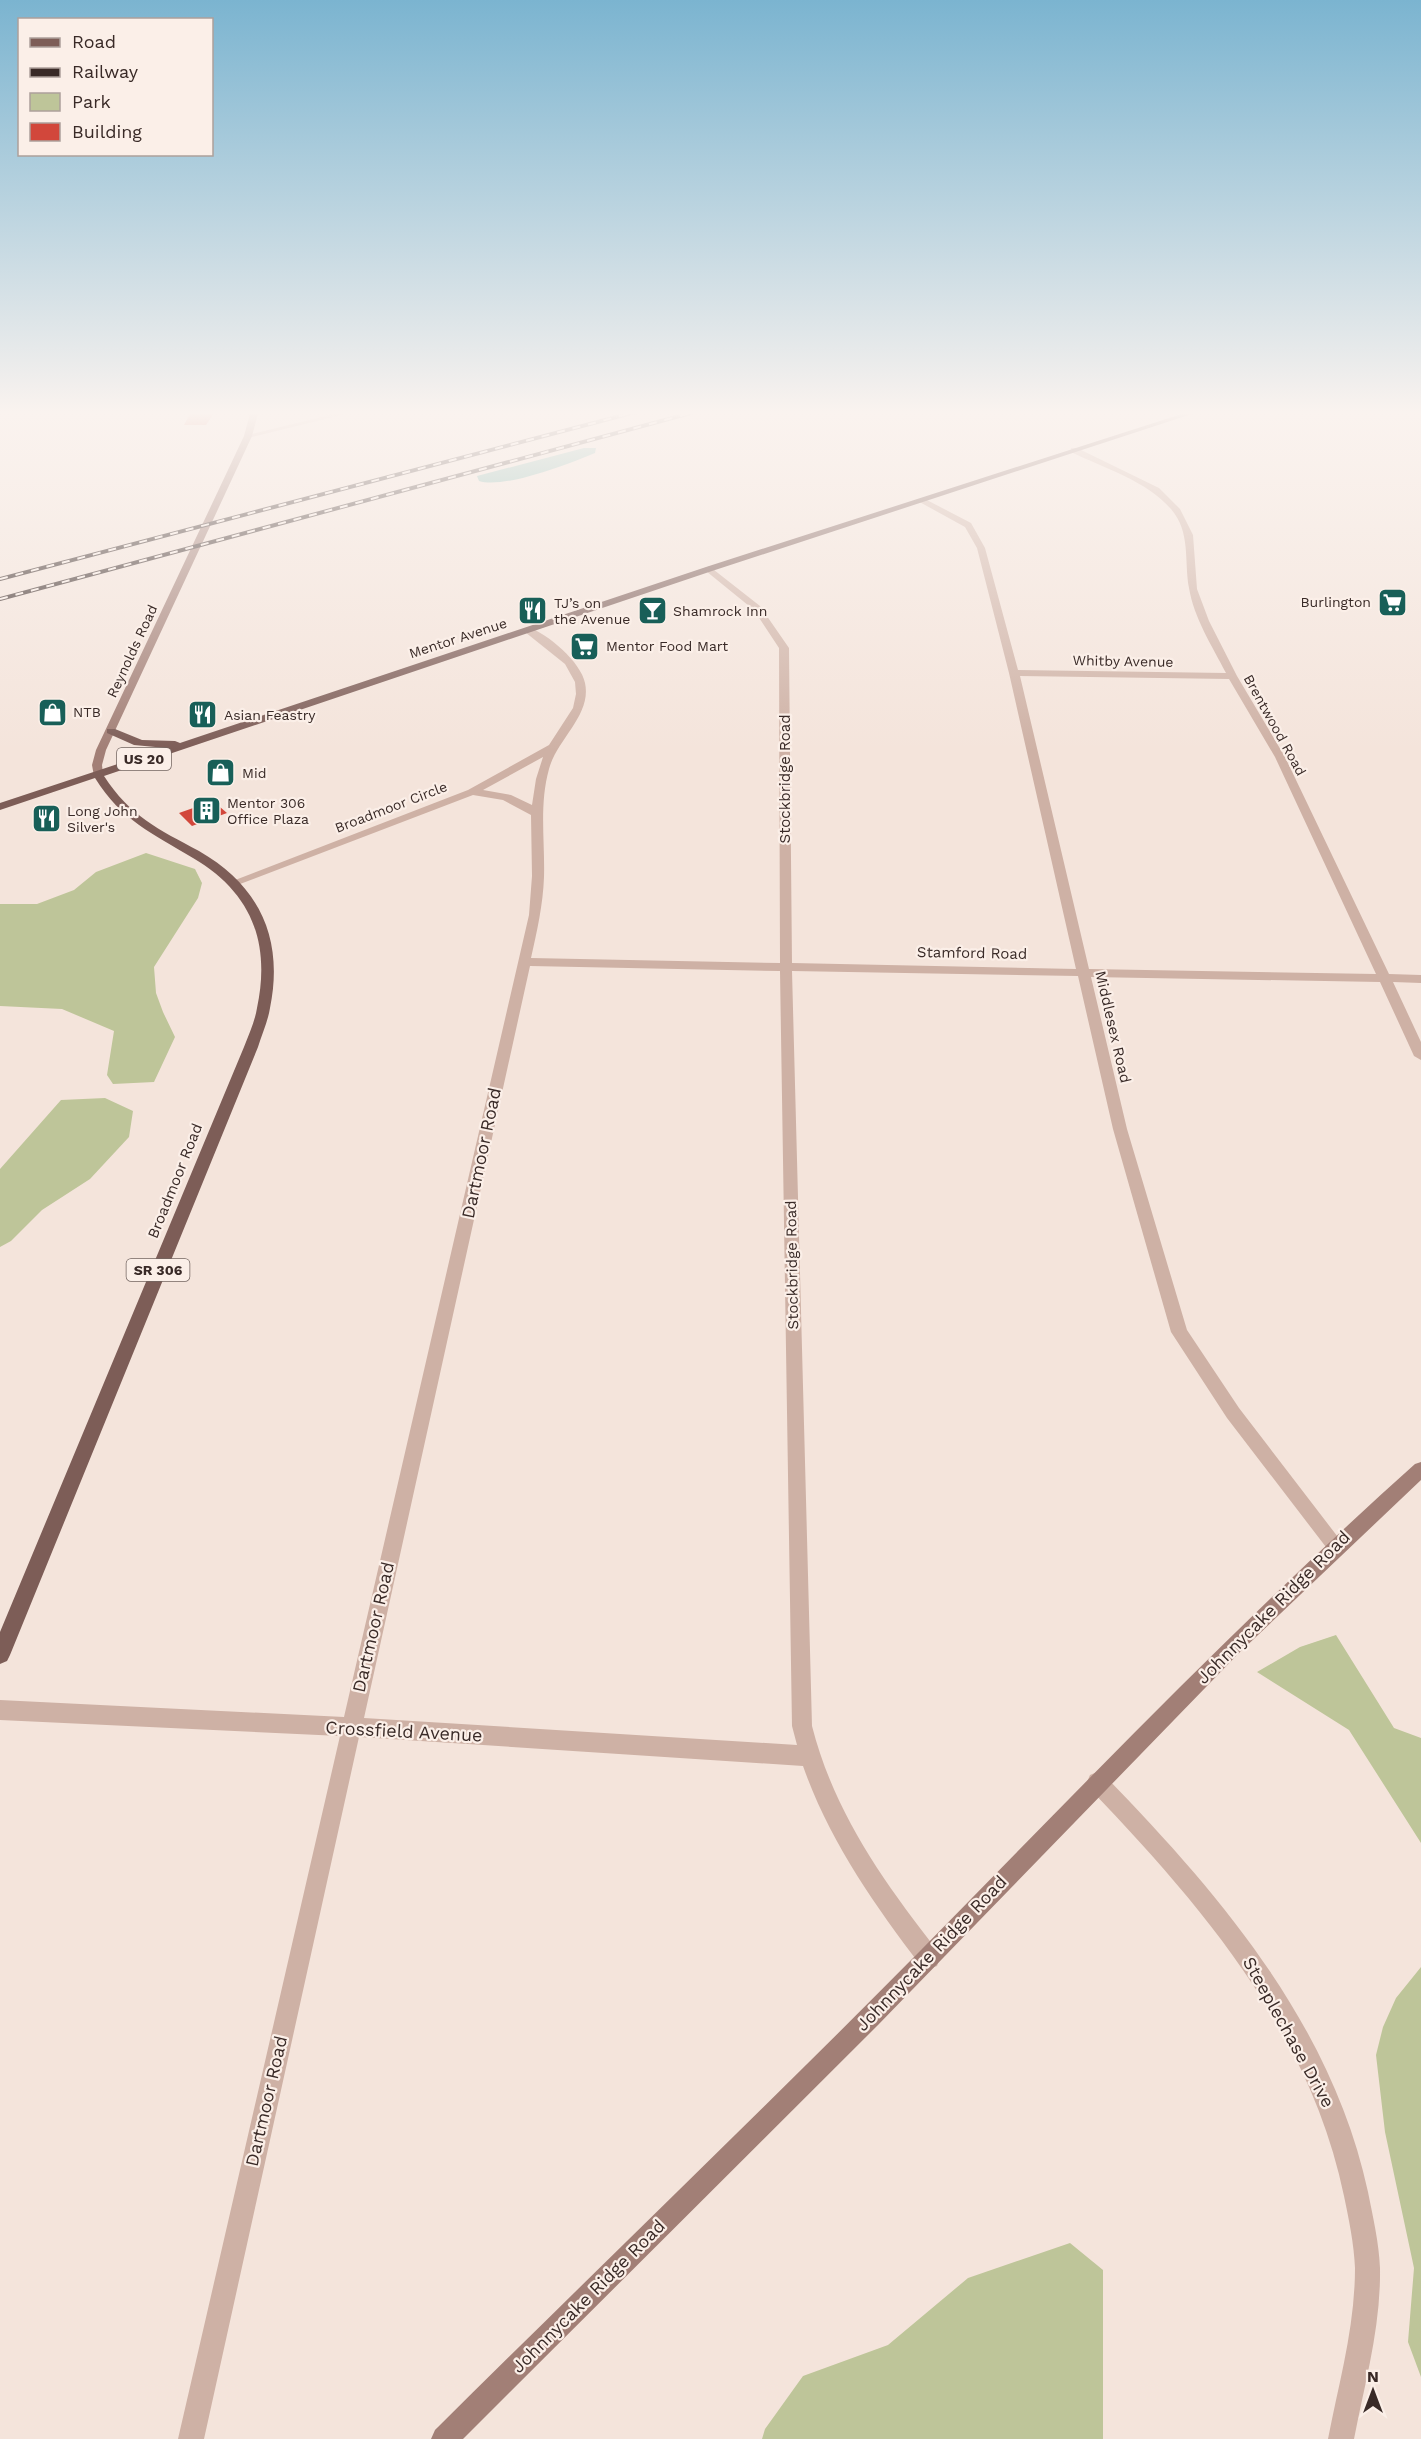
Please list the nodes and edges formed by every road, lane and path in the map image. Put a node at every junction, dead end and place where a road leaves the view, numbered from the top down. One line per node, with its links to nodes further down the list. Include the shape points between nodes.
1 (207, 524): 9 (main road, Reynolds Road)
2 (846, 524): 5 (main road, Mentor Avenue / US 20)
3 (966, 524): 7 (street, Middlesex Road, via 981,548)
4 (1183, 524): 8 (street, Brentwood Road, via 1189,535 1193,589 1204,621)
5 (709, 568): 6 (main road, Mentor Avenue / US 20); 18 (street, Stockbridge Road, via 757,608 784,648)
6 (528, 630): 10 (main road, Mentor Avenue / US 20); 11 (street, Dartmoor Road, via 566,658 580,679 579,708)
7 (1014, 672): 8 (street, Whitby Avenue); 19 (street, Middlesex Road)
8 (1232, 676): 20 (street, Brentwood Road, via 1280,757)
9 (111, 731): 10 (main road, via 138,744); 12 (main road, Reynolds Road, via 98,758)
10 (190, 744): 12 (main road, Mentor Avenue / US 20)
11 (552, 747): 13 (street, Broadmoor Circle); 15 (street, Dartmoor Road, via 538,793)
12 (98, 774): 14 (main road, Mentor Avenue / US 20); 16 (main road, Broadmoor Road / SR 306, via 138,823)
13 (472, 792): 15 (street, via 507,796); 16 (street, Broadmoor Circle)
14 (0, 807)
15 (537, 814): 17 (street, Dartmoor Road, via 536,904)
16 (236, 882): 25 (main road, Broadmoor Road / SR 306, via 255,910 267,946 264,1009)
17 (523, 962): 18 (street, Stamford Road); 27 (street, Dartmoor Road)
18 (786, 967): 19 (street, Stamford Road); 28 (street, Stockbridge Road, via 800,1698)
19 (1083, 972): 20 (street, Stamford Road); 24 (street, Middlesex Road, via 1120,1129 1179,1332 1233,1413)
20 (1383, 978): 21 (street, Stamford Road); 22 (street, Brentwood Road)
21 (1421, 979)
22 (1421, 1056)
23 (1421, 1469): 24 (main road, Johnnycake Ridge Road)
24 (1335, 1545): 29 (main road, Johnnycake Ridge Road)
25 (0, 1655)
26 (0, 1710): 27 (street, Crossfield Avenue)
27 (351, 1727): 28 (street, Crossfield Avenue); 31 (street, Dartmoor Road)
28 (808, 1756): 30 (street, Stockbridge Road, via 827,1802 861,1864)
29 (1097, 1782): 30 (main road, Johnnycake Ridge Road); 33 (street, Steeplechase Drive, via 1186,1878 1240,1945 1285,2016 1339,2124 1357,2187 1367,2275 1357,2369)
30 (929, 1958): 32 (main road, Johnnycake Ridge Road)
31 (192, 2439)
32 (444, 2439)
33 (1341, 2439)

